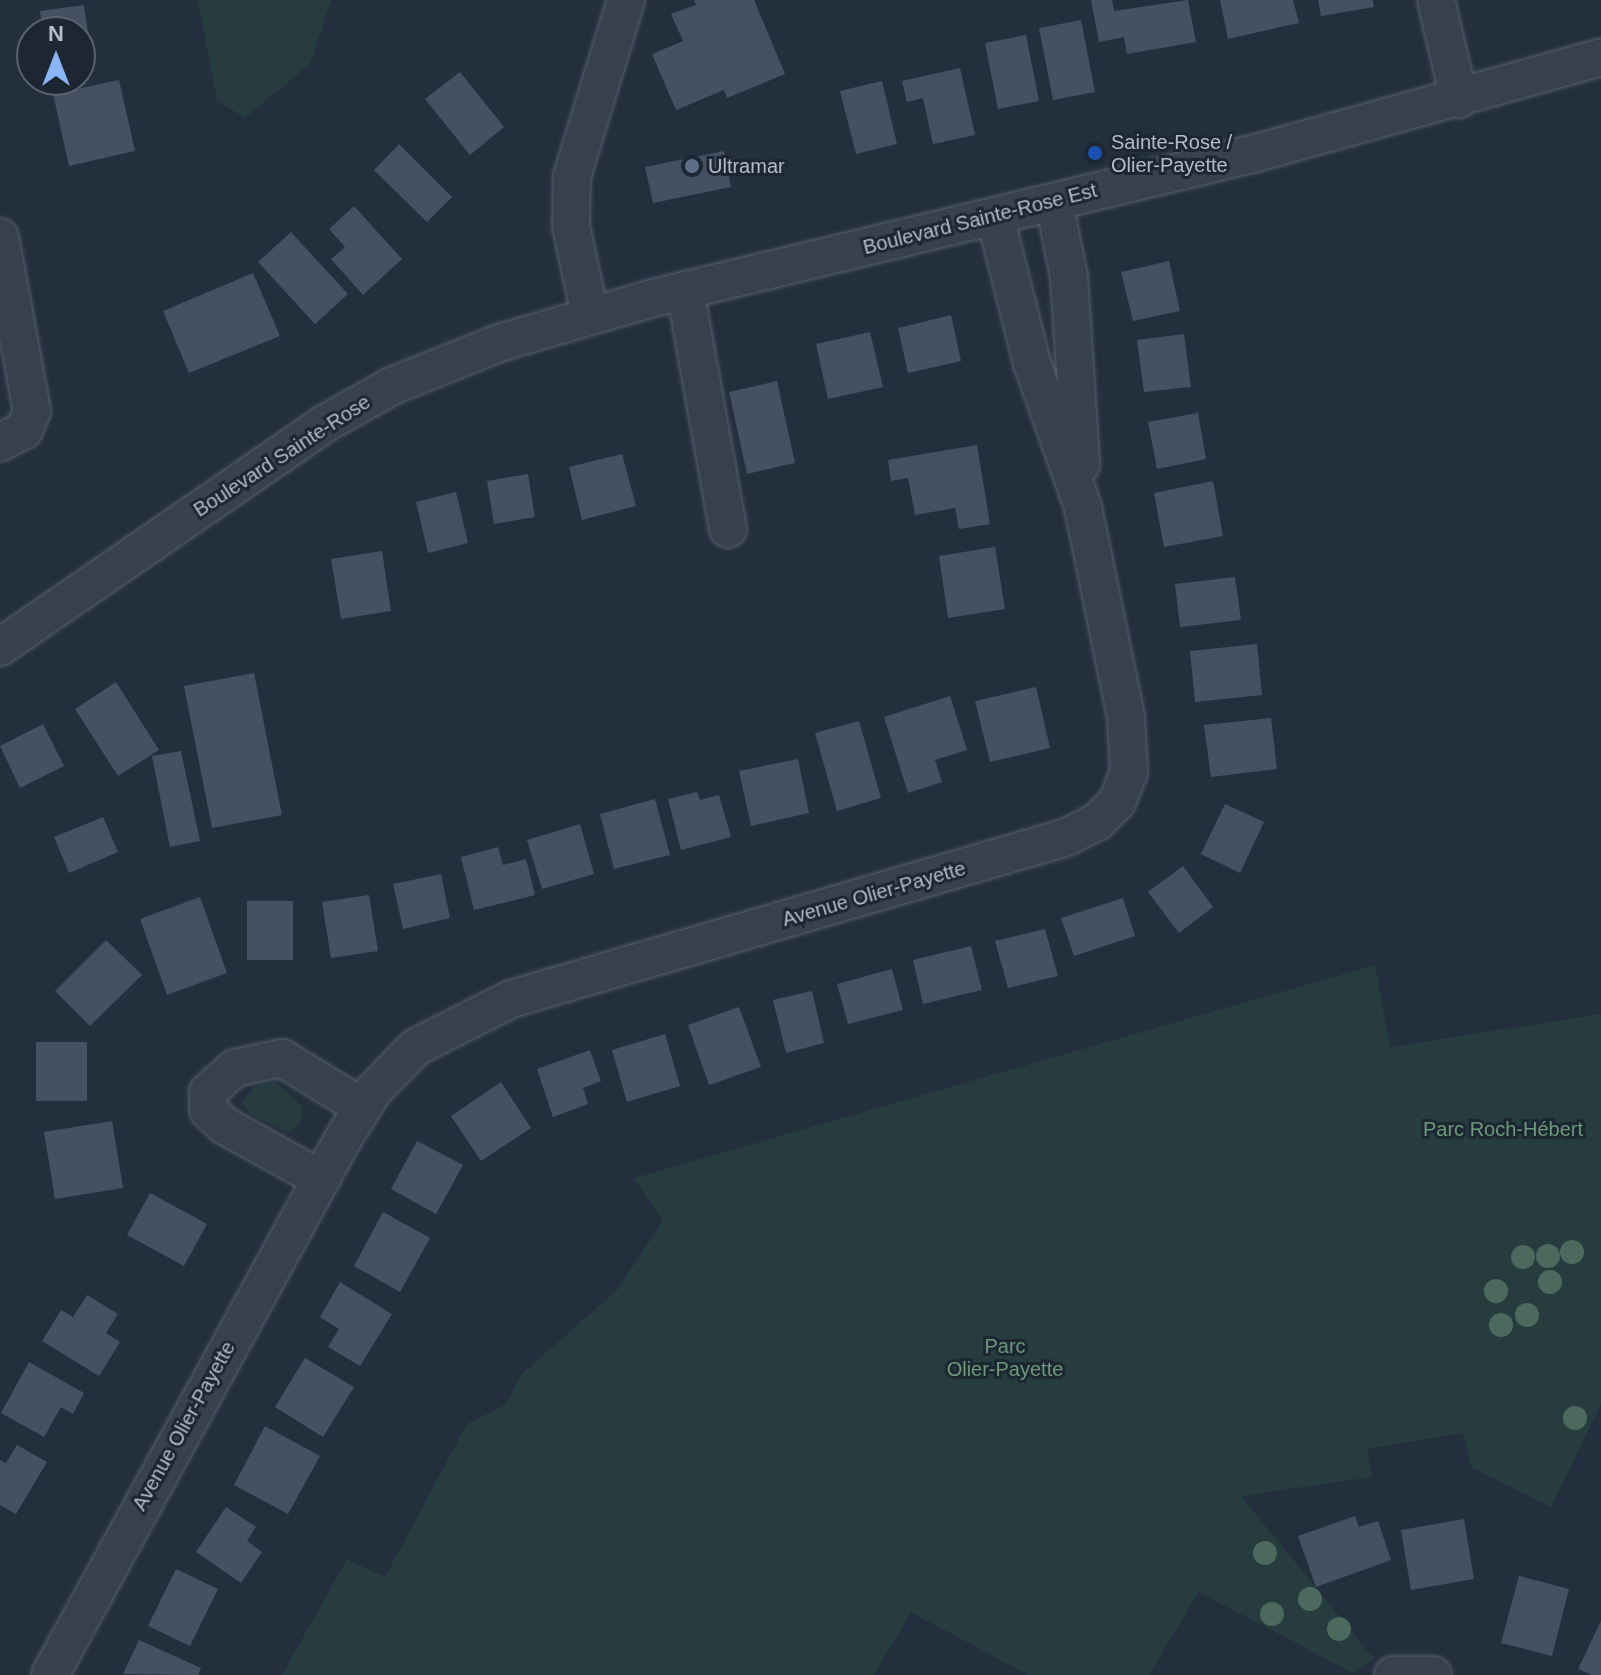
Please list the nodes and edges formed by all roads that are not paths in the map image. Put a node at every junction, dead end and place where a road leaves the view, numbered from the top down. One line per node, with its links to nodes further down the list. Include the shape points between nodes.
1 (626, 0): 9 (street, via 572,176 571,226)
2 (1436, 0): 4 (street)
3 (1601, 57): 4 (street, Boulevard Sainte-Rose Est)
4 (1459, 99): 5 (street, Boulevard Sainte-Rose Est)
5 (1054, 202): 6 (street, Boulevard Sainte-Rose Est); 11 (street, Avenue Olier-Payette, via 1069,277)
6 (995, 217): 8 (street, Boulevard Sainte-Rose Est); 11 (street, Avenue Olier-Payette, via 1032,363)
7 (0, 237): 10 (street, via 32,411 24,430)
8 (685, 290): 9 (street, Boulevard Sainte-Rose Est); 12 (street)
9 (590, 315): 13 (street, Boulevard Sainte-Rose, via 470,354 345,411)
10 (0, 443)
11 (1083, 507): 14 (street, Avenue Olier-Payette, via 1129,739 1129,773 1110,813 1042,846 488,1007 416,1047)
12 (728, 529)
13 (0, 647)
14 (362, 1107): 15 (street, Avenue Olier-Payette); 15 (street, via 282,1058 235,1068 208,1092 208,1110 225,1126)
15 (321, 1179): 16 (street, Avenue Olier-Payette)
16 (50, 1675)
17 (1393, 1675): 18 (street)
18 (1433, 1675)

